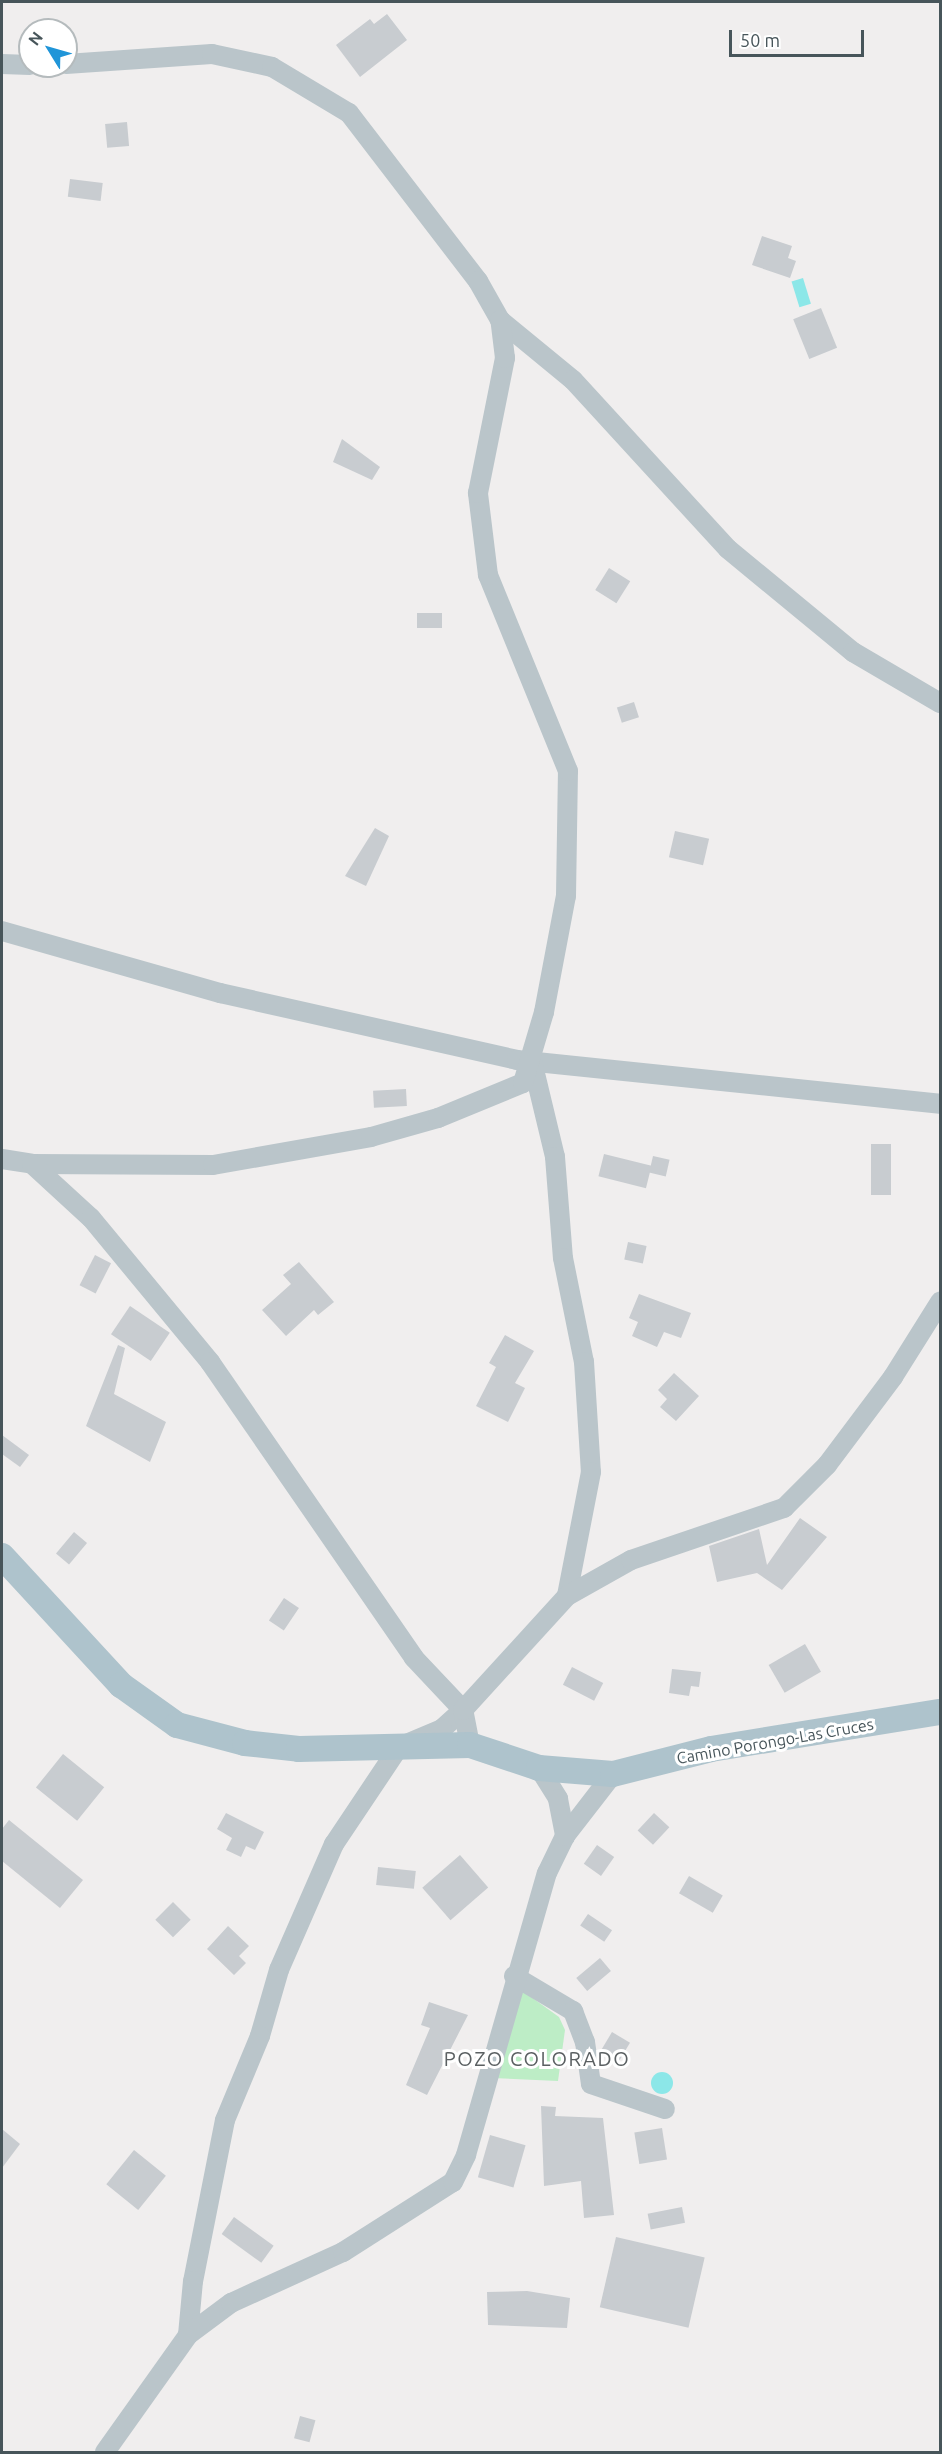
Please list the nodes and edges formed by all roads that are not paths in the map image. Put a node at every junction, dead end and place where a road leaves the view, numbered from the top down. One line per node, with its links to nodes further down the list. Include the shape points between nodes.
1 (78, 63): 4 (street, via 212,54 272,67 308,87 349,113 478,281)
2 (2, 64): 3 (street)
3 (18, 65)
4 (500, 320): 5 (street, via 573,380 728,549 853,652); 7 (street, via 505,358 478,493 488,575 568,771 566,896)
5 (940, 703)
6 (2, 931): 7 (street, via 231,996 397,1036)
7 (532, 1061): 8 (street, via 827,1096); 10 (street, via 523,1083 438,1118 371,1137 213,1165); 13 (street, via 555,1157 563,1258 585,1384 591,1472)
8 (940, 1104)
9 (2, 1159): 10 (street)
10 (32, 1164): 14 (street, via 91,1218 210,1362 414,1658)
11 (940, 1302): 13 (street, via 840,1448 784,1508 631,1560)
12 (2, 1556): 17 (main road, Camino Porongo-Las Cruces, via 120,1684 177,1725 299,1749)
13 (567, 1596): 14 (street)
14 (463, 1710): 16 (street); 17 (street, via 442,1730)
15 (940, 1712): 19 (main road, Camino Porongo-Las Cruces, via 711,1749)
16 (470, 1745): 17 (main road, Camino Porongo-Las Cruces); 18 (main road, Camino Porongo-Las Cruces)
17 (399, 1747): 23 (street, via 334,1844 279,1970 260,2036 225,2120 193,2281)
18 (539, 1768): 19 (main road, Camino Porongo-Las Cruces); 20 (street, via 558,1800)
19 (613, 1774): 20 (street)
20 (565, 1836): 21 (street, via 547,1873)
21 (514, 1976): 22 (street, via 573,2011 585,2042 591,2084); 23 (street, via 466,2155 453,2182 343,2252 231,2303)
22 (665, 2109)
23 (188, 2335): 24 (street)
24 (105, 2452)

